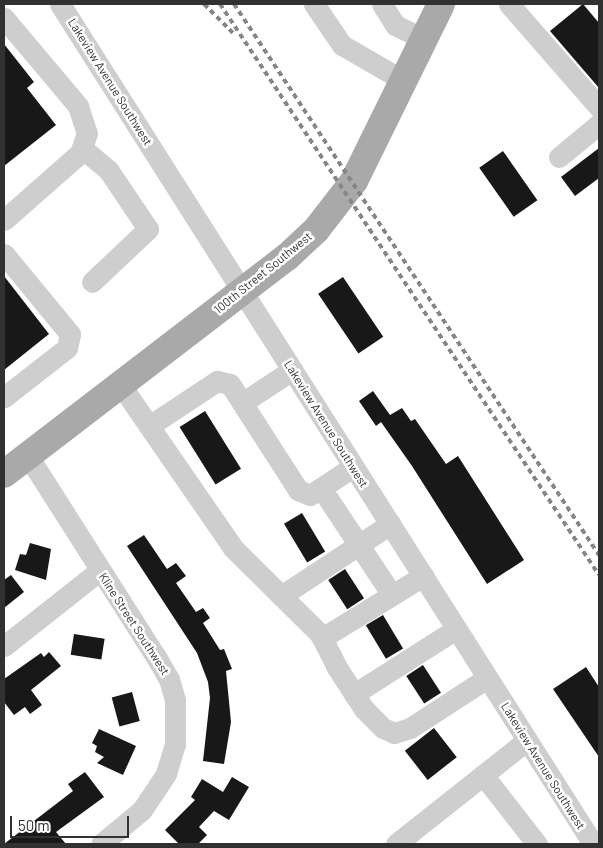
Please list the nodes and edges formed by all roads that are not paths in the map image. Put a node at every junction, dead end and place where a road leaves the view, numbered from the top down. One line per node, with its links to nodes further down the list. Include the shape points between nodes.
1 (60, 4): 16 (street, Lakeview Avenue Southwest)
2 (314, 4): 8 (street, via 342,45)
3 (382, 4): 7 (street, via 395,25)
4 (441, 4): 7 (main road, 100th Street Southwest)
5 (509, 4): 9 (street)
6 (4, 18): 11 (street, via 78,106 87,133)
7 (424, 39): 8 (main road, 100th Street Southwest)
8 (404, 81): 16 (main road, 100th Street Southwest, via 354,181 316,230)
9 (599, 107)
10 (599, 124): 12 (street)
11 (82, 148): 13 (street, via 55,179); 15 (street, via 109,171 148,229)
12 (559, 157)
13 (4, 220)
14 (4, 254): 19 (street, via 70,334 67,348)
15 (92, 282)
16 (242, 292): 17 (street, Lakeview Avenue Southwest); 18 (main road, 100th Street Southwest)
17 (292, 370): 20 (street); 23 (street, Lakeview Avenue Southwest)
18 (120, 384): 21 (street); 22 (main road, 100th Street Southwest)
19 (4, 397)
20 (242, 403): 21 (street, via 230,384 217,381); 25 (street, via 298,490 310,495)
21 (149, 426): 31 (street, via 233,548)
22 (28, 456): 24 (main road, 100th Street Southwest); 28 (street, Kline Street Southwest)
23 (354, 467): 25 (street); 26 (street, Lakeview Avenue Southwest)
24 (4, 474)
25 (321, 488): 27 (street)
26 (390, 524): 27 (street); 29 (street, Lakeview Avenue Southwest)
27 (357, 545): 30 (street); 31 (street)
28 (99, 571): 34 (street); 39 (street, Kline Street Southwest, via 169,679 177,723 171,760 156,792 142,810)
29 (423, 576): 30 (street); 32 (street, Lakeview Avenue Southwest)
30 (392, 595): 33 (street)
31 (281, 596): 33 (street)
32 (456, 629): 35 (street, Lakeview Avenue Southwest); 36 (street)
33 (322, 638): 36 (street)
34 (4, 646)
35 (487, 678): 36 (street, via 410,728 394,733 382,728); 37 (street, Lakeview Avenue Southwest)
36 (354, 694)
37 (527, 740): 38 (street); 42 (street, Lakeview Avenue Southwest)
38 (483, 775): 40 (street); 41 (street)
39 (101, 844)
40 (396, 844)
41 (536, 844)
42 (593, 844)

